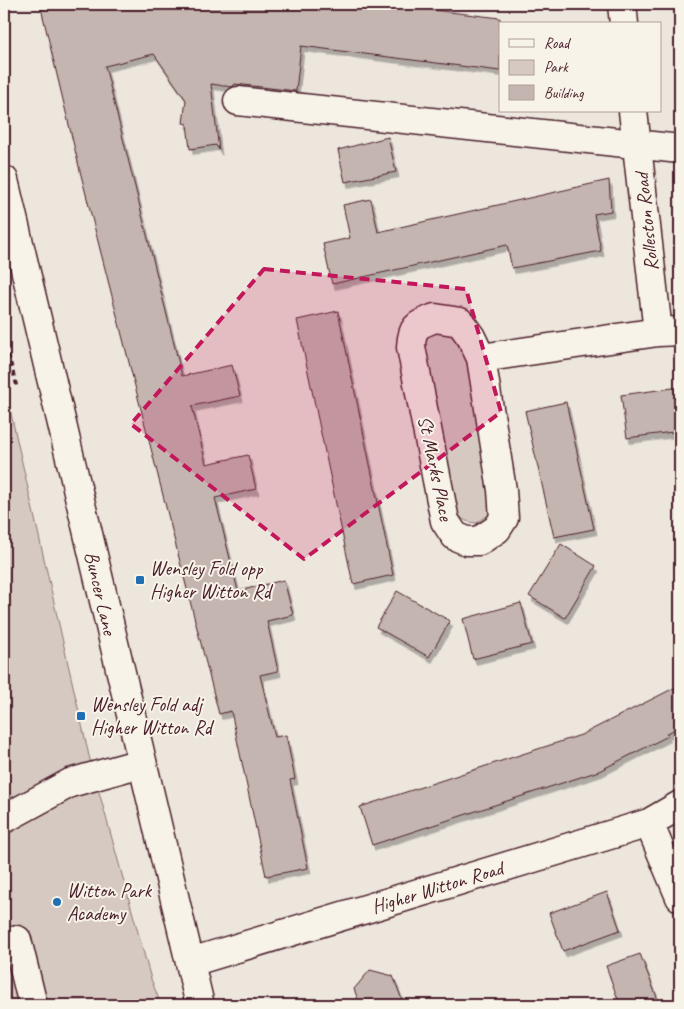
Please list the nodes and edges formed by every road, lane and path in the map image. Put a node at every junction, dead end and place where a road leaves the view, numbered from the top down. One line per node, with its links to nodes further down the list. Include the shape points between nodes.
1 (622, 4): 2 (street)
2 (624, 22)
3 (238, 102): 5 (street)
4 (633, 112): 5 (street, Rolleston Road)
5 (637, 144): 6 (street); 8 (street, Rolleston Road)
6 (680, 149)
7 (4, 180): 10 (street, Buncer Lane)
8 (669, 332): 9 (street, Rolleston Road)
9 (481, 358): 9 (street, St Marks Place, via 504,518 489,536 479,541 467,541 455,536 445,520 411,347 412,334 416,326 436,318 460,322)
10 (141, 763): 12 (street, via 70,783); 16 (street, Buncer Lane)
11 (680, 805): 13 (street, Higher Witton Road)
12 (4, 819)
13 (649, 823): 14 (street); 16 (street, Higher Witton Road)
14 (680, 897)
15 (4, 943): 17 (street, via 17,940)
16 (191, 962): 18 (street, Buncer Lane)
17 (32, 1005)
18 (200, 1005)

